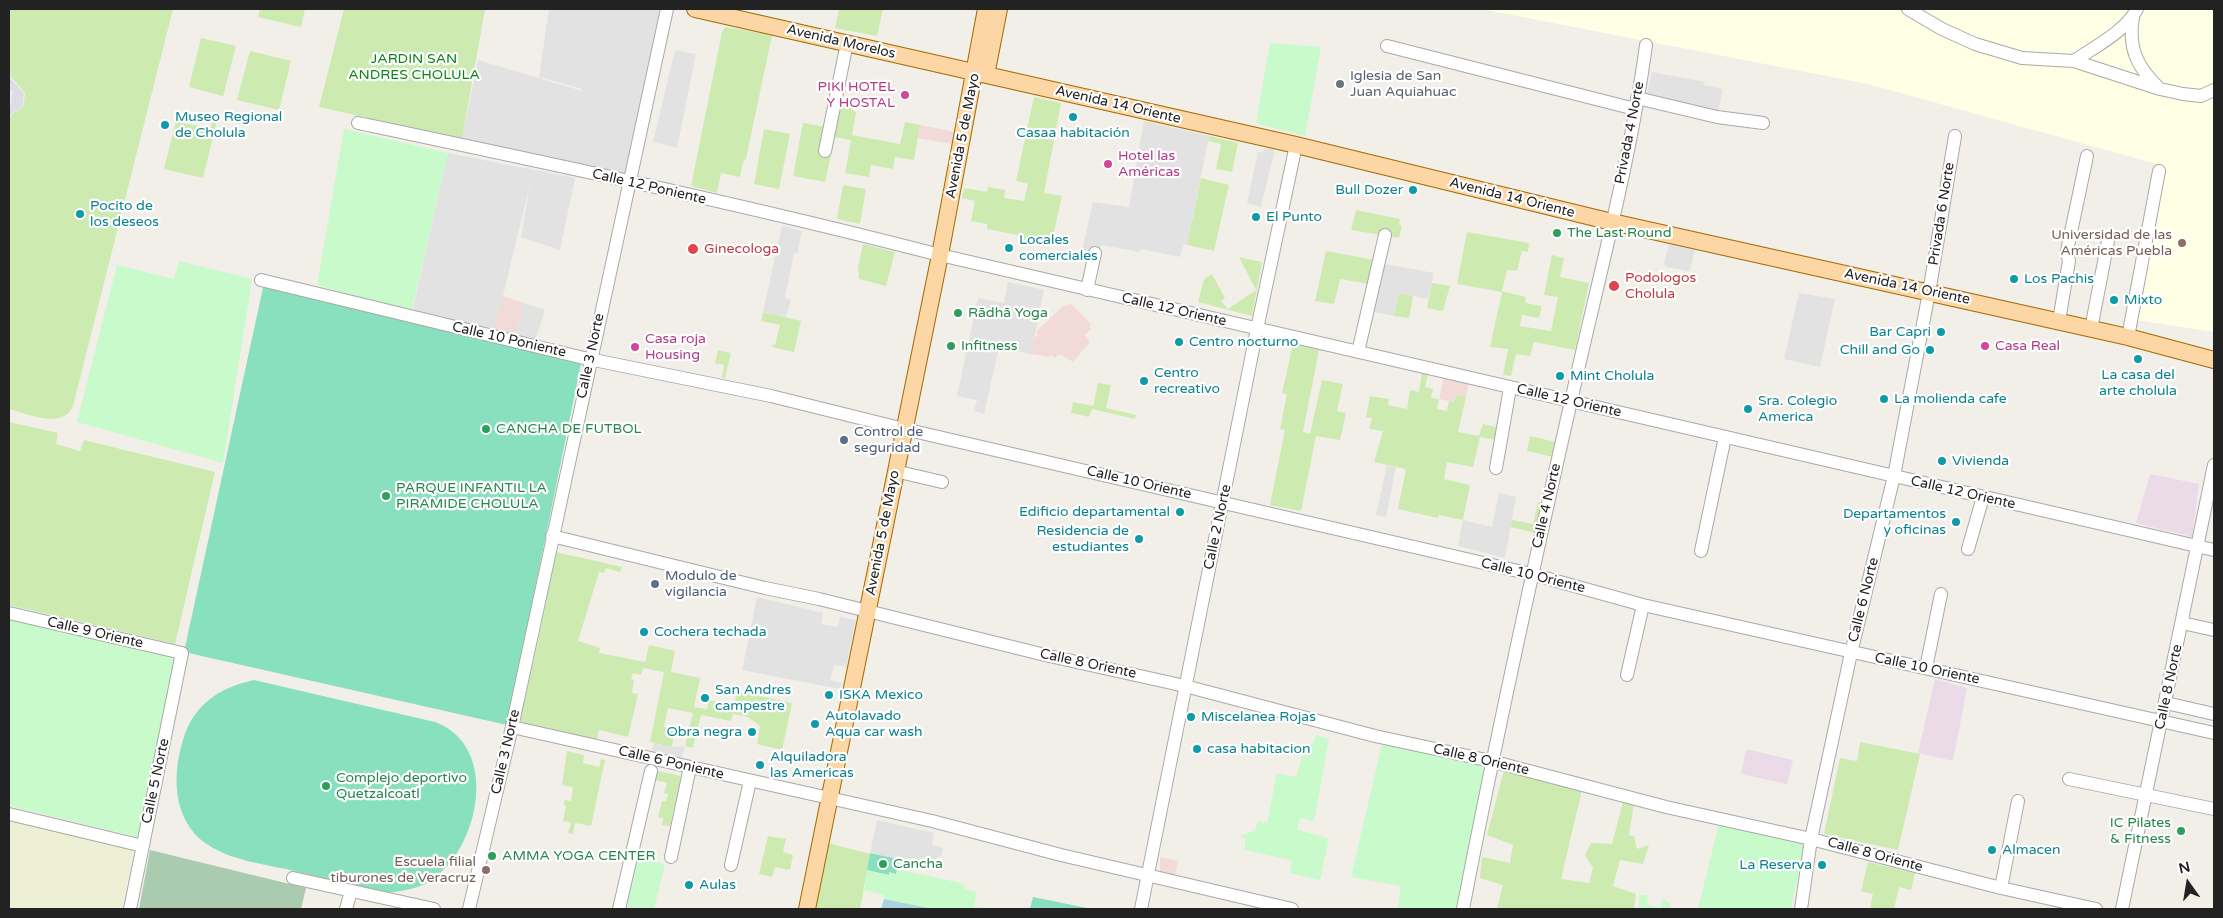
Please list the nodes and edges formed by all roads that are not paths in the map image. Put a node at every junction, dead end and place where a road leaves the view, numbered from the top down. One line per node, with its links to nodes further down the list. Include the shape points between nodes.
1 (667, 9): 22 (street, Calle 3 Norte)
2 (695, 9): 7 (main road, Avenida Morelos)
3 (986, 9): 11 (main road, Avenida 5 de Mayo)
4 (999, 9): 11 (main road, Avenida 5 de Mayo)
5 (1908, 9): 10 (street, via 1974,44 2022,58)
6 (2135, 13): 10 (street, via 2114,33); 12 (street, via 2130,36 2134,52 2146,76)
7 (847, 43): 11 (main road, Avenida Morelos); 19 (street)
8 (1646, 44): 14 (street, Privada 4 Norte)
9 (1387, 46): 14 (street)
10 (2074, 61): 12 (street)
11 (981, 74): 18 (main road, Avenida 14 Oriente); 27 (main road, Avenida 5 de Mayo)
12 (2160, 89): 13 (street, via 2201,96)
13 (2214, 90)
14 (1636, 104): 15 (street); 23 (street, Privada 4 Norte)
15 (1762, 122)
16 (358, 123): 22 (street, Calle 12 Poniente)
17 (1955, 136): 30 (street, Privada 6 Norte)
18 (1296, 145): 23 (main road, Avenida 14 Oriente); 32 (street, Calle 2 Norte)
19 (825, 151)
20 (2087, 156): 31 (street, via 2067,252 2069,261)
21 (2159, 171): 34 (street)
22 (630, 182): 27 (street, Calle 12 Poniente); 36 (street, Calle 3 Norte)
23 (1612, 222): 30 (main road, Avenida 14 Oriente); 39 (street, Calle 4 Norte)
24 (1385, 234): 35 (street)
25 (2108, 241): 33 (street)
26 (1095, 253): 29 (street)
27 (940, 255): 29 (street, Calle 12 Oriente); 40 (main road, Avenida 5 de Mayo)
28 (261, 280): 36 (street, Calle 10 Poniente)
29 (1087, 290): 32 (street, Calle 12 Oriente)
30 (1929, 292): 31 (main road, Avenida 14 Oriente); 45 (street, Calle 6 Norte)
31 (2059, 321): 33 (main road, Avenida 14 Oriente)
32 (1257, 329): 35 (street, Calle 12 Oriente); 49 (street, Calle 2 Norte)
33 (2091, 329): 34 (main road, Avenida 14 Oriente)
34 (2128, 336): 37 (main road, Avenida 14 Oriente)
35 (1358, 352): 38 (street, Calle 12 Oriente)
36 (590, 359): 40 (street, Calle 10 Poniente, via 771,396); 50 (street, Calle 3 Norte)
37 (2214, 360)
38 (1510, 388): 39 (street, Calle 12 Oriente); 43 (street)
39 (1571, 402): 41 (street, Calle 12 Oriente); 55 (street, Calle 4 Norte)
40 (904, 430): 44 (main road, Avenida 5 de Mayo); 49 (street, Calle 10 Oriente)
41 (1725, 437): 45 (street, Calle 12 Oriente); 54 (street)
42 (2214, 465): 48 (street, Calle 8 Norte)
43 (1496, 468)
44 (895, 471): 46 (street); 58 (main road, Avenida 5 de Mayo)
45 (1894, 476): 47 (street, Calle 12 Oriente); 63 (street, Calle 6 Norte)
46 (942, 482)
47 (1983, 497): 51 (street, Calle 12 Oriente); 52 (street)
48 (2211, 499): 51 (street, Calle 8 Norte)
49 (1223, 503): 55 (street, Calle 10 Oriente); 66 (street, Calle 2 Norte)
50 (552, 536): 58 (street, Calle 8 Oriente); 70 (street, Calle 3 Norte)
51 (2198, 547): 53 (street, Calle 12 Oriente); 60 (street, Calle 8 Norte)
52 (1968, 549)
53 (2214, 550)
54 (1702, 551)
55 (1531, 574): 57 (street, Calle 10 Oriente); 72 (street, Calle 4 Norte)
56 (1941, 594): 64 (street)
57 (1643, 605): 63 (street, Calle 10 Oriente); 65 (street)
58 (867, 611): 66 (street, Calle 8 Oriente); 78 (main road, Avenida 5 de Mayo)
59 (9, 613): 62 (street, Calle 9 Oriente)
60 (2182, 623): 61 (street); 67 (street, Calle 8 Norte)
61 (2214, 630)
62 (182, 653): 83 (street, Calle 5 Norte)
63 (1851, 653): 64 (street, Calle 10 Oriente); 82 (street, Calle 6 Norte)
64 (1926, 668): 69 (street, Calle 10 Oriente)
65 (1627, 675)
66 (1185, 686): 72 (street, Calle 8 Oriente, via 1374,736); 86 (street, Calle 2 Norte)
67 (2166, 703): 68 (street); 69 (street, Calle 8 Norte)
68 (2214, 714)
69 (2162, 722): 71 (street, Calle 10 Oriente); 77 (street, Calle 8 Norte)
70 (512, 727): 73 (street, Calle 6 Poniente); 93 (street, Calle 3 Norte)
71 (2214, 733)
72 (1491, 761): 82 (street, Calle 8 Oriente, via 1666,807); 98 (street, Calle 4 Norte)
73 (690, 767): 76 (street, Calle 6 Poniente); 84 (street)
74 (651, 771): 94 (street)
75 (2069, 779): 77 (street)
76 (750, 781): 78 (street, Calle 6 Poniente); 85 (street)
77 (2146, 794): 80 (street); 101 (street, Calle 8 Norte)
78 (830, 798): 86 (street, Calle 6 Poniente); 95 (main road, Avenida 5 de Mayo)
79 (2018, 801): 88 (street)
80 (2214, 809)
81 (9, 814): 83 (street)
82 (1811, 839): 88 (street, Calle 8 Oriente); 99 (street, Calle 6 Norte)
83 (143, 846): 90 (street, Calle 5 Norte)
84 (671, 857)
85 (731, 865)
86 (1148, 876): 96 (street, Calle 2 Norte); 97 (street, Calle 6 Poniente)
87 (293, 878): 89 (street)
88 (2001, 888): 100 (street, Calle 8 Oriente)
89 (350, 891): 91 (street); 92 (street)
90 (130, 909)
91 (346, 909)
92 (434, 909)
93 (469, 909)
94 (619, 909)
95 (807, 909)
96 (1141, 909)
97 (1292, 909)
98 (1464, 909)
99 (1801, 909)
100 (2096, 909)
101 (2122, 909)

